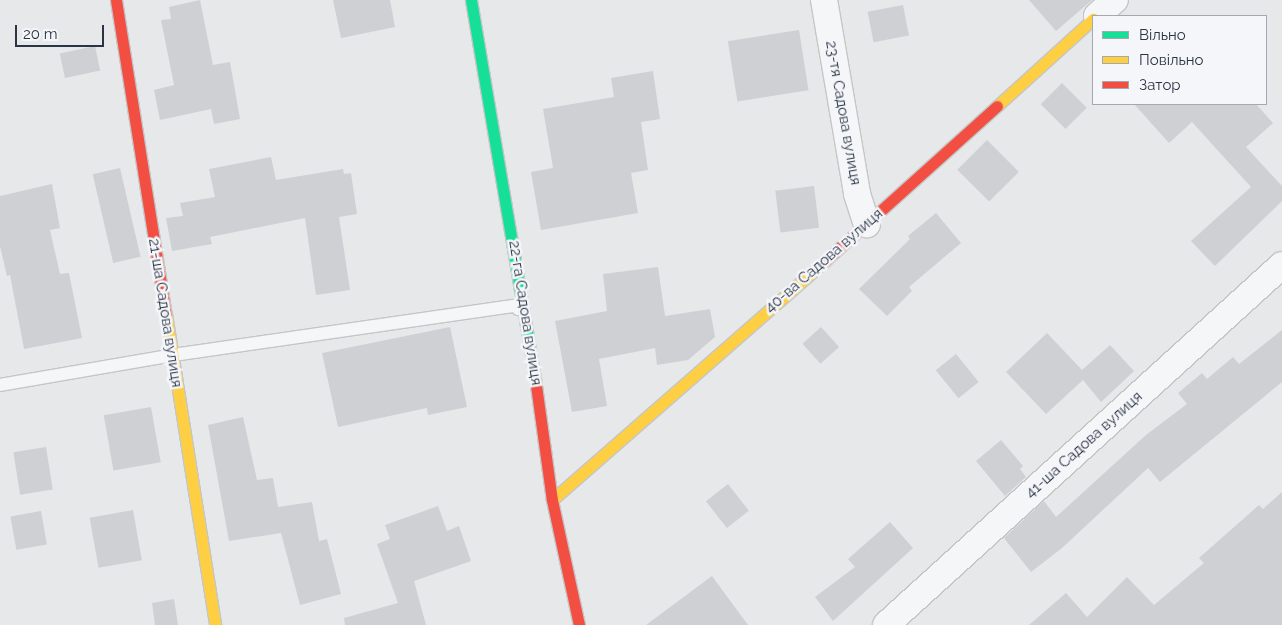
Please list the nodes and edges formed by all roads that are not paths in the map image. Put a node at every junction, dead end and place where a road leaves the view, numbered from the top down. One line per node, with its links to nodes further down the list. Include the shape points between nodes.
1 (116, 0): 10 (street, 21-ша Садова вулиця)
2 (471, 0): 12 (street, 22-га Садова вулиця, via 525,304)
3 (824, 0): 7 (street, 23-тя Садова вулиця, via 857,194)
4 (1115, 0): 5 (street)
5 (1098, 15)
6 (1092, 20): 7 (street, 40-ва Садова вулиця)
7 (867, 224): 12 (street, 40-ва Садова вулиця)
8 (1282, 265): 15 (street, 41-ша Садова вулиця)
9 (518, 309): 10 (lane, via 521,305)
10 (172, 356): 11 (lane); 13 (street, 21-ша Садова вулиця)
11 (0, 386)
12 (552, 500): 14 (street, 22-га Садова вулиця)
13 (215, 625)
14 (579, 625)
15 (886, 625)

